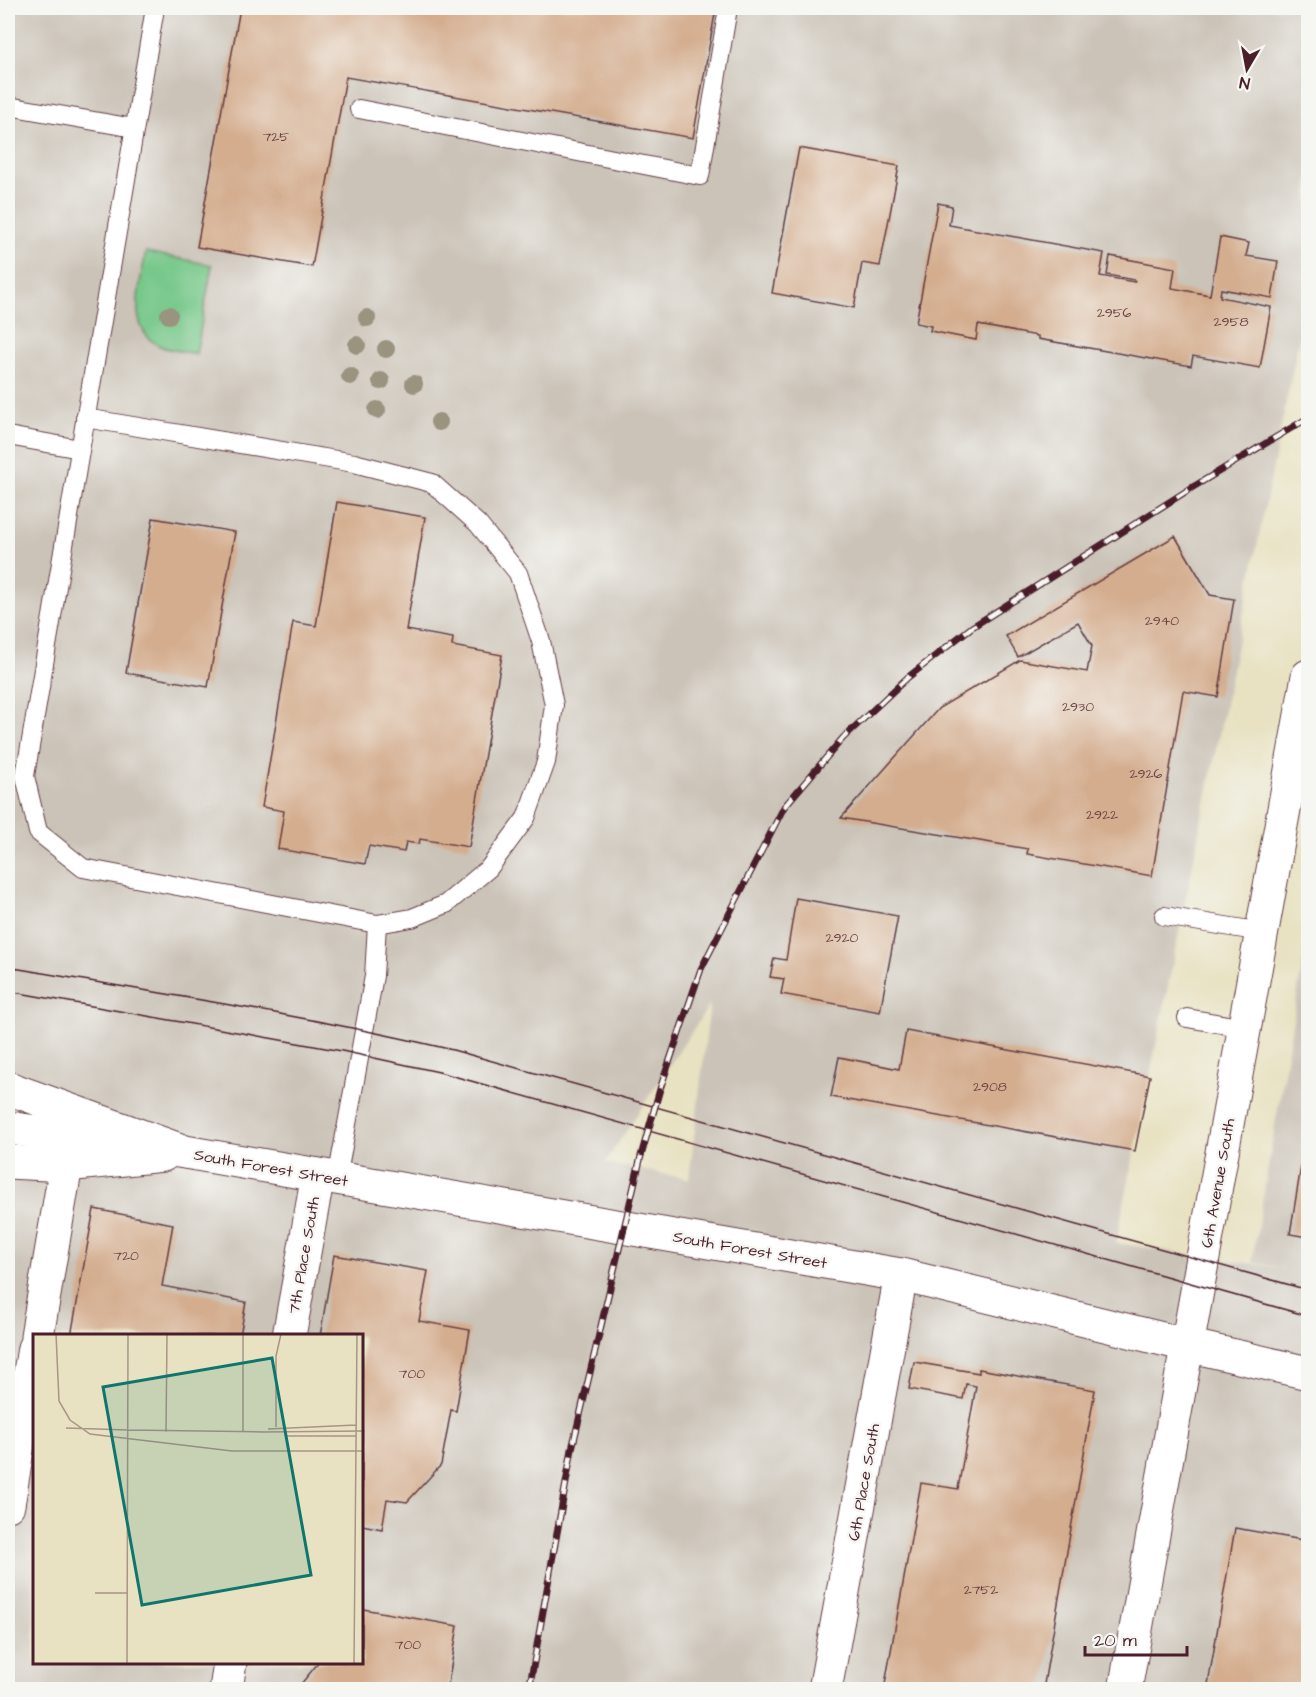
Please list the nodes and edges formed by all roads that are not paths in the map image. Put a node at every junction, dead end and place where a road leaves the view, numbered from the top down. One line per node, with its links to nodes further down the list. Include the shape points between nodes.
1 (155, 8): 5 (lane)
2 (728, 8): 4 (lane, via 700,176)
3 (8, 106): 5 (lane)
4 (359, 109)
5 (134, 128): 6 (lane)
6 (85, 418): 8 (lane); 11 (lane, via 354,463 432,483 478,524 518,573 541,641 554,705 546,762 526,818 489,868 446,904 412,918)
7 (8, 436): 8 (lane)
8 (80, 449): 11 (lane, via 25,776 38,832 83,868)
9 (1308, 676): 12 (main road, 6th Avenue South)
10 (1164, 916): 12 (lane)
11 (376, 924): 20 (lane, via 374,976)
12 (1262, 932): 14 (main road, 6th Avenue South)
13 (1187, 1018): 14 (lane)
14 (1245, 1028): 24 (main road, 6th Avenue South)
15 (8, 1088): 17 (main road, South Forest Street)
16 (8, 1128): 17 (main road)
17 (185, 1152): 19 (main road, South Forest Street); 20 (main road, South Forest Street)
18 (8, 1162): 19 (main road, South Forest Street)
19 (66, 1165): 22 (main road)
20 (327, 1177): 21 (main road, South Forest Street); 23 (main road, 7th Place South)
21 (901, 1275): 24 (main road, South Forest Street); 30 (main road, 6th Place South)
22 (37, 1334)
23 (289, 1334)
24 (1187, 1345): 26 (main road, South Forest Street); 31 (main road, 6th Avenue South)
25 (33, 1354): 27 (main road)
26 (1308, 1374)
27 (8, 1505)
28 (230, 1664): 29 (main road)
29 (226, 1689)
30 (825, 1689)
31 (1125, 1689)

